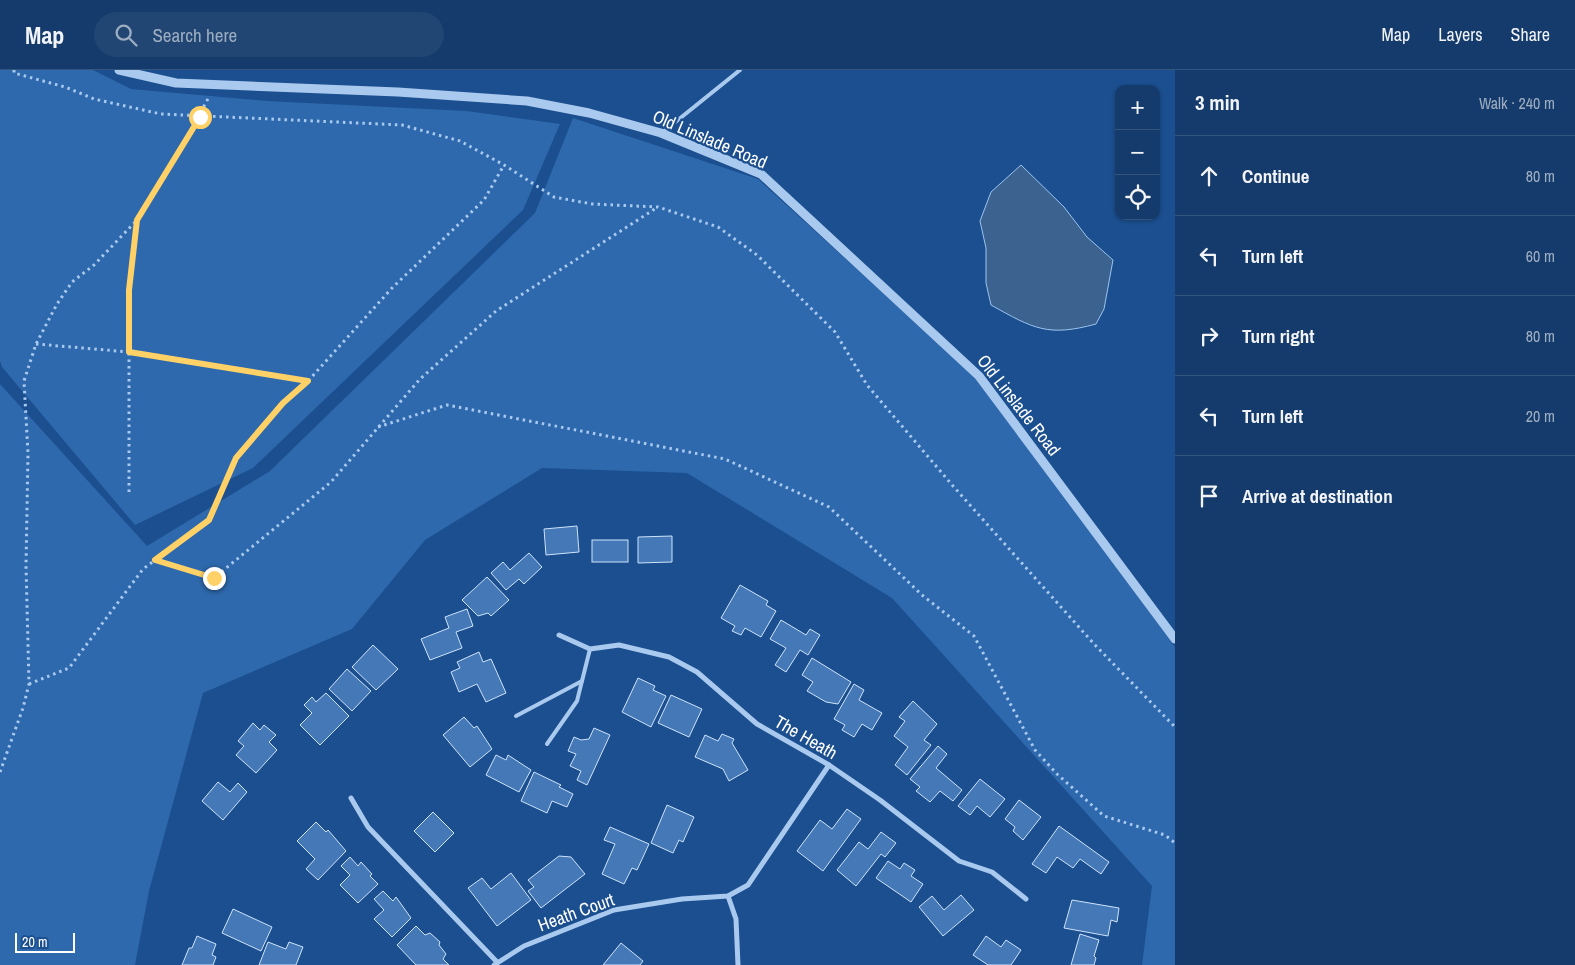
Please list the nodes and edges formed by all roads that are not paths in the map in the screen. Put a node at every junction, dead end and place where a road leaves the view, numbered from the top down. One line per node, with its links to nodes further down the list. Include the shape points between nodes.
1 (119, 70): 3 (street, Old Linslade Road, via 176,83 527,101 589,113)
2 (740, 70): 3 (lane)
3 (661, 133): 5 (street, Old Linslade Road, via 760,174 979,376)
4 (559, 635): 6 (street)
5 (1175, 640)
6 (590, 649): 7 (lane); 10 (street, The Heath, via 619,645 669,657 696,672 757,724)
7 (582, 680): 8 (lane); 9 (lane, via 577,701)
8 (516, 716)
9 (547, 744)
10 (829, 765): 12 (street, Heath Court, via 748,885); 13 (street, The Heath, via 959,861 992,872)
11 (350, 798): 14 (street, Heath Court, via 368,827)
12 (728, 896): 14 (street, Heath Court, via 682,899 614,910 524,946); 15 (street, via 736,919)
13 (1026, 899)
14 (496, 963)
15 (738, 965)

